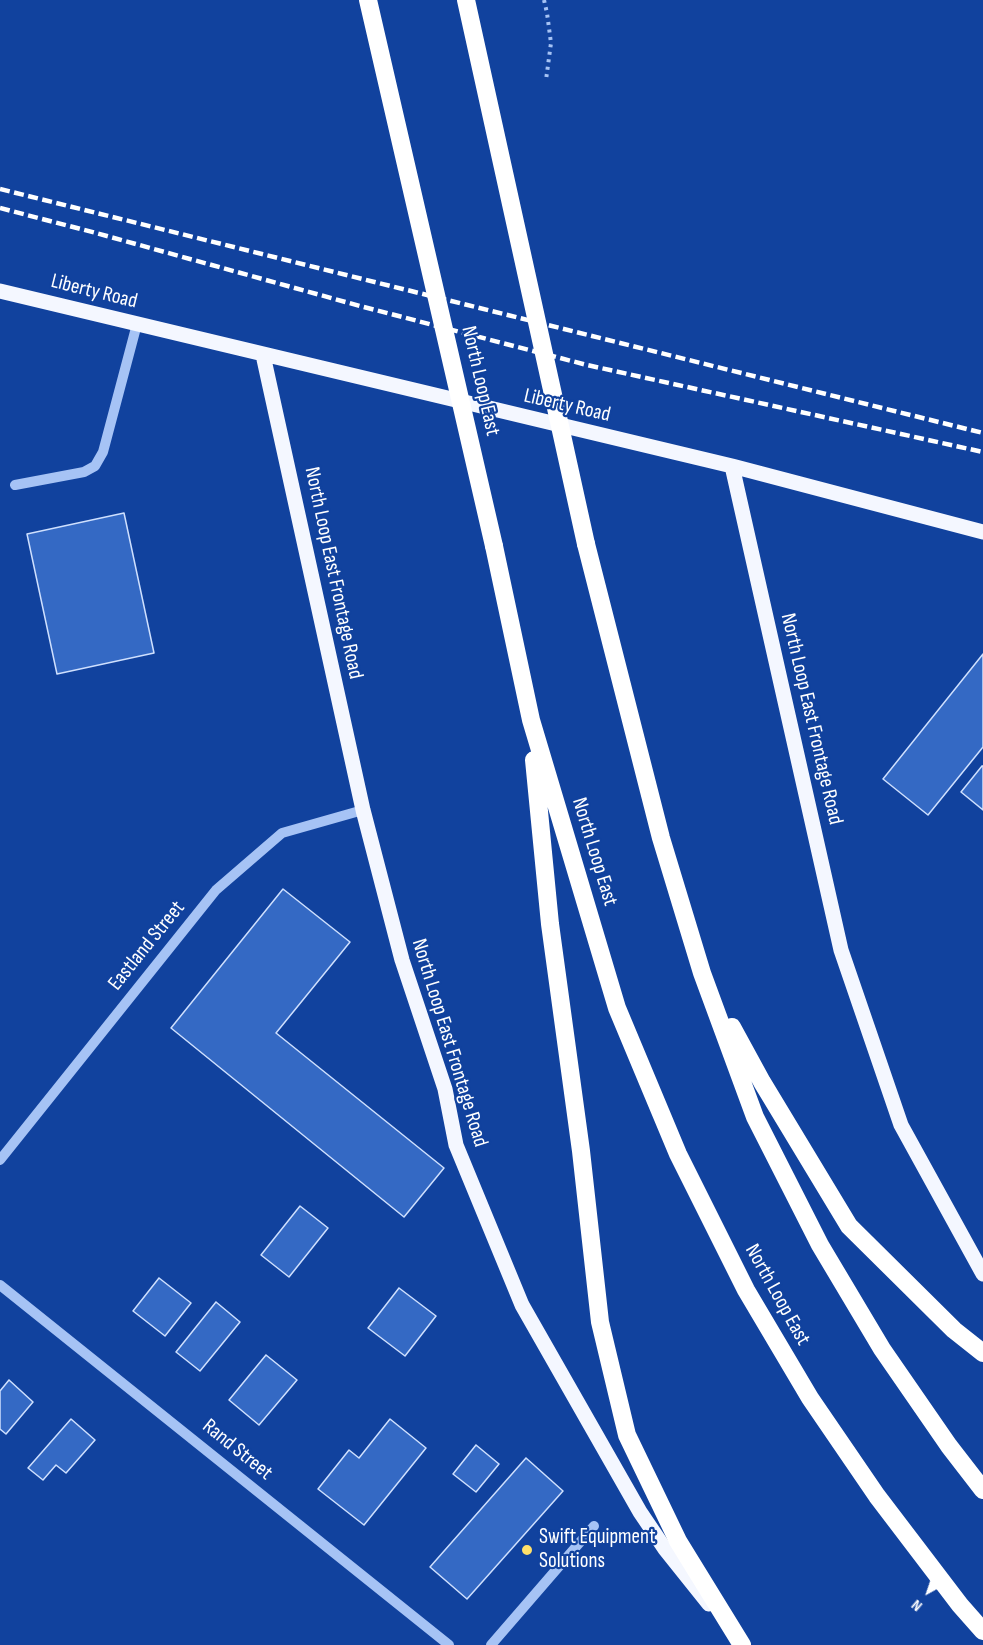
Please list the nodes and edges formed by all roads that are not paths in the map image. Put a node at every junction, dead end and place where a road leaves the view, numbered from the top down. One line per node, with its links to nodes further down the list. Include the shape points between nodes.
1 (368, 0): 9 (highway, North Loop East, bridge)
2 (466, 0): 11 (highway, bridge, via 586,544 661,838)
3 (0, 291): 4 (main road, Liberty Road)
4 (137, 324): 5 (main road, Liberty Road); 7 (street, via 103,452 95,466 84,472)
5 (263, 355): 6 (main road, Liberty Road); 10 (main road, North Loop East Frontage Road)
6 (732, 466): 8 (main road, Liberty Road); 13 (main road, North Loop East Frontage Road, via 841,950 902,1125)
7 (15, 485)
8 (983, 532)
9 (531, 720): 18 (highway, North Loop East, via 616,1008 678,1154 746,1290 810,1398 877,1496); 21 (highway, via 550,924 600,1322 627,1435 678,1540)
10 (363, 810): 12 (street, Eastland Street, via 282,833 216,890); 21 (main road, North Loop East Frontage Road, via 402,960 445,1089 456,1145 522,1305 640,1512)
11 (702, 973): 15 (highway, via 849,1226 954,1330); 16 (highway, via 755,1117 820,1245 882,1349)
12 (0, 1160)
13 (983, 1274)
14 (0, 1286): 19 (street, Rand Street)
15 (983, 1353)
16 (983, 1490)
17 (594, 1526): 20 (street)
18 (983, 1631)
19 (449, 1645)
20 (491, 1645)
21 (741, 1645)

